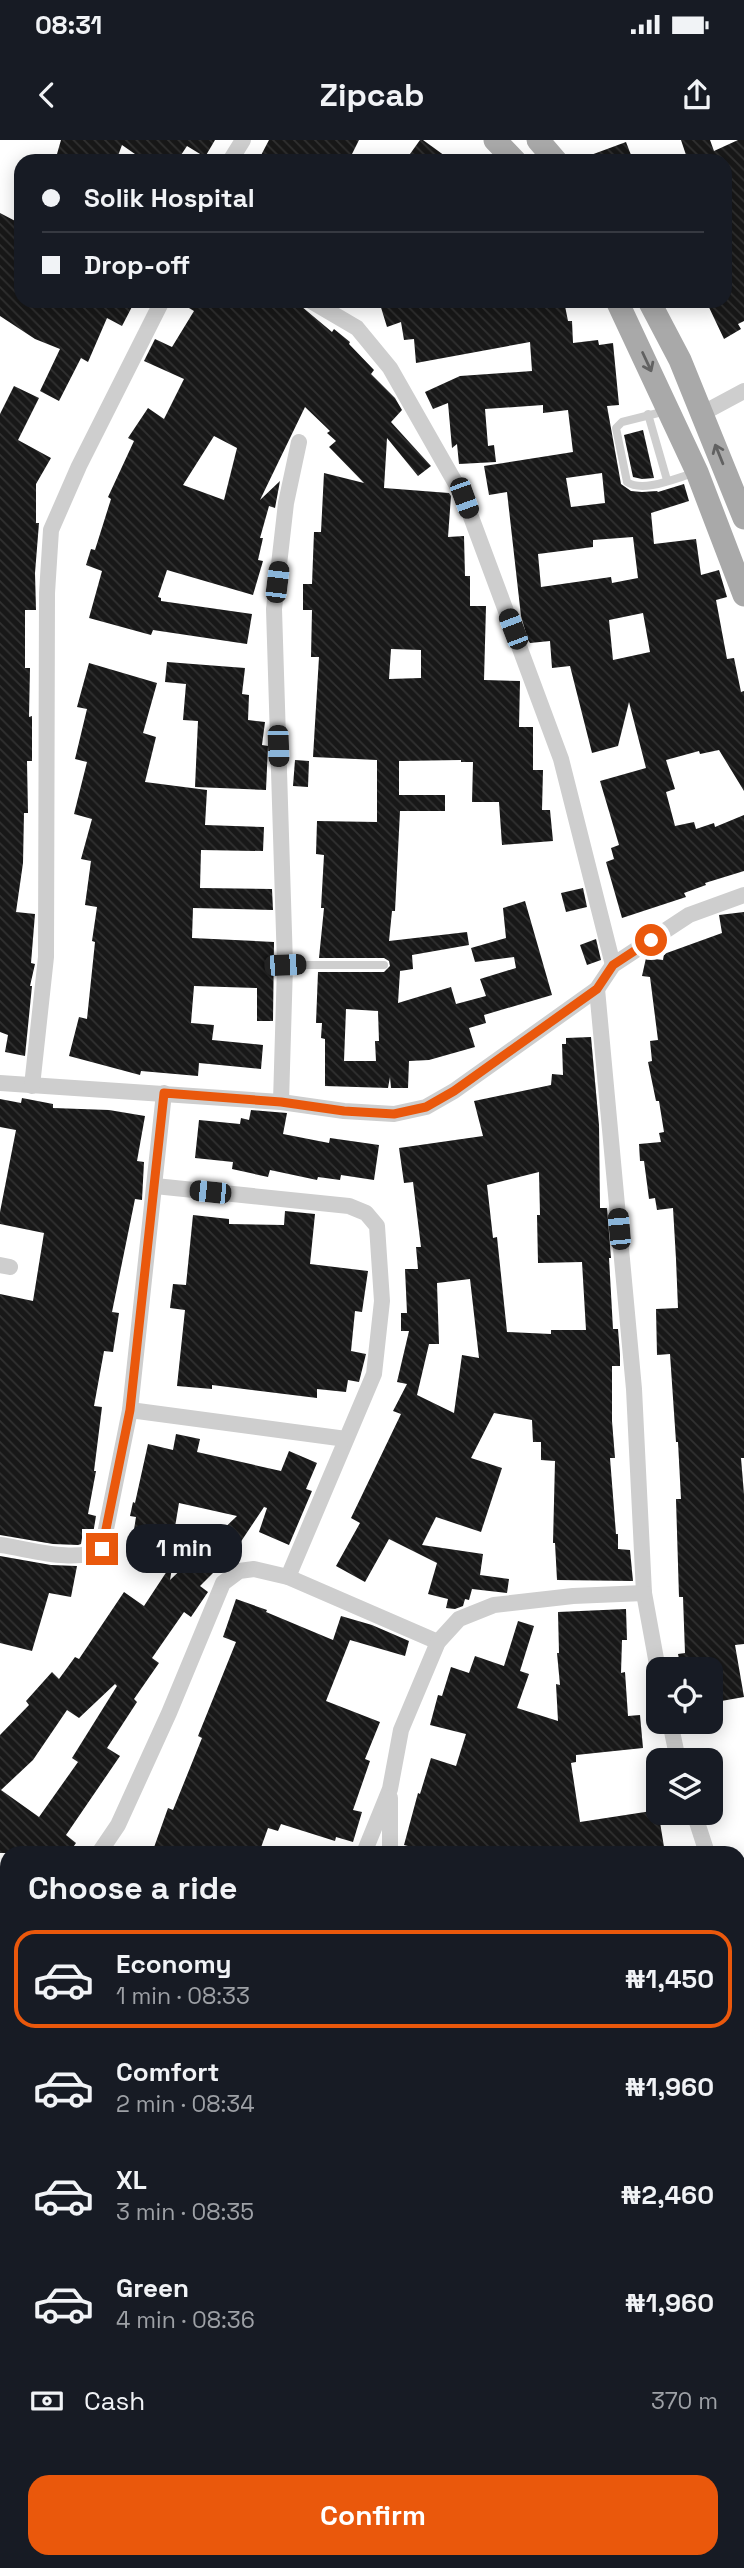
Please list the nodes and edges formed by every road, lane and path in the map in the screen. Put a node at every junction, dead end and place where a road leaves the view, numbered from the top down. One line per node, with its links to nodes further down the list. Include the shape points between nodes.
1 (495, 140): 3 (main road)
2 (538, 140): 4 (main road)
3 (508, 154)
4 (550, 154)
5 (158, 308): 23 (street, via 51,530 47,957)
6 (323, 308): 20 (street, via 357,328 390,368 464,498 561,760)
7 (620, 308): 10 (main road, one-way to 10)
8 (653, 308): 11 (main road)
9 (744, 391): 11 (street)
10 (658, 413): 13 (main road); 14 (lane); 14 (lane, via 622,422 616,428 627,482 634,486)
11 (703, 413): 15 (main road, one-way to 11)
12 (299, 442): 18 (street, via 286,503 274,609)
13 (697, 472): 14 (lane); 16 (main road)
14 (667, 481)
15 (743, 512)
16 (744, 596)
17 (744, 895): 20 (street, via 689,915)
18 (285, 965): 19 (lane); 25 (street)
19 (383, 965)
20 (613, 965): 21 (street)
21 (597, 989): 25 (street, via 426,1107 394,1114); 31 (street, via 634,1390)
22 (0, 1083): 23 (street)
23 (32, 1086): 24 (street)
24 (164, 1093): 25 (street); 26 (street)
25 (281, 1102)
26 (155, 1186): 27 (street); 28 (street, via 349,1206 366,1213 377,1226 382,1301 374,1374)
27 (130, 1410): 28 (street); 29 (street, via 102,1549 77,1557)
28 (346, 1439): 30 (street)
29 (0, 1545)
30 (288, 1577): 32 (street); 36 (street, via 254,1569 239,1571 223,1583 169,1713 118,1825)
31 (644, 1593): 32 (street, via 494,1605 459,1619); 33 (street)
32 (439, 1642): 34 (street, via 401,1730)
33 (656, 1657)
34 (390, 1789): 37 (street); 38 (street)
35 (698, 1825): 39 (street)
36 (104, 1846)
37 (367, 1846)
38 (390, 1846)
39 (706, 1846)

